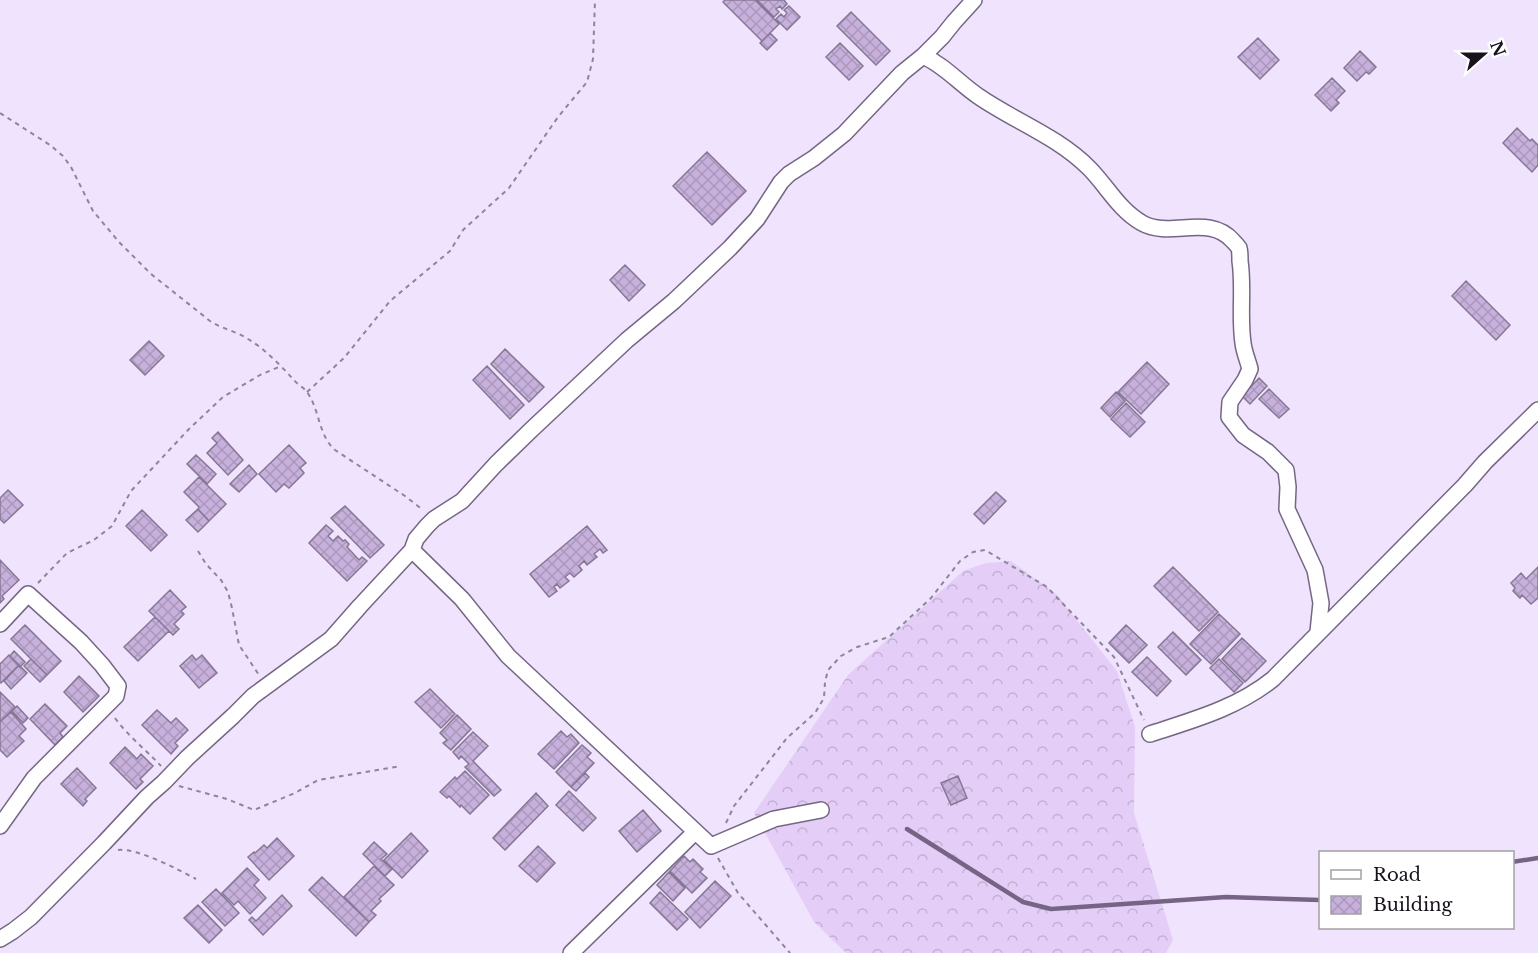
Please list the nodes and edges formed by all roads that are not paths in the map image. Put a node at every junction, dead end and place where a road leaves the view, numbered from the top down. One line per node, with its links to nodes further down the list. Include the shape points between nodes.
1 (974, 0): 2 (street)
2 (923, 56): 4 (street, via 843,134 789,174 730,248 531,430 462,501 434,519 416,539); 6 (street, via 979,96 1074,154 1120,205 1144,224 1160,228 1215,228 1239,248 1243,344 1250,369 1230,402 1229,417 1243,435 1286,470 1287,509 1315,570 1321,603)
3 (1538, 410): 6 (street)
4 (412, 550): 10 (street, via 462,599 508,656); 11 (street, via 331,639 266,685 147,797 31,917)
5 (0, 624): 9 (street, via 28,594 81,642 118,686 116,696 34,778)
6 (1318, 632): 7 (street, via 1259,691 1218,711)
7 (1150, 734)
8 (821, 810): 10 (street, via 774,819 711,846)
9 (0, 826)
10 (695, 832): 12 (street)
11 (0, 939)
12 (571, 953)

